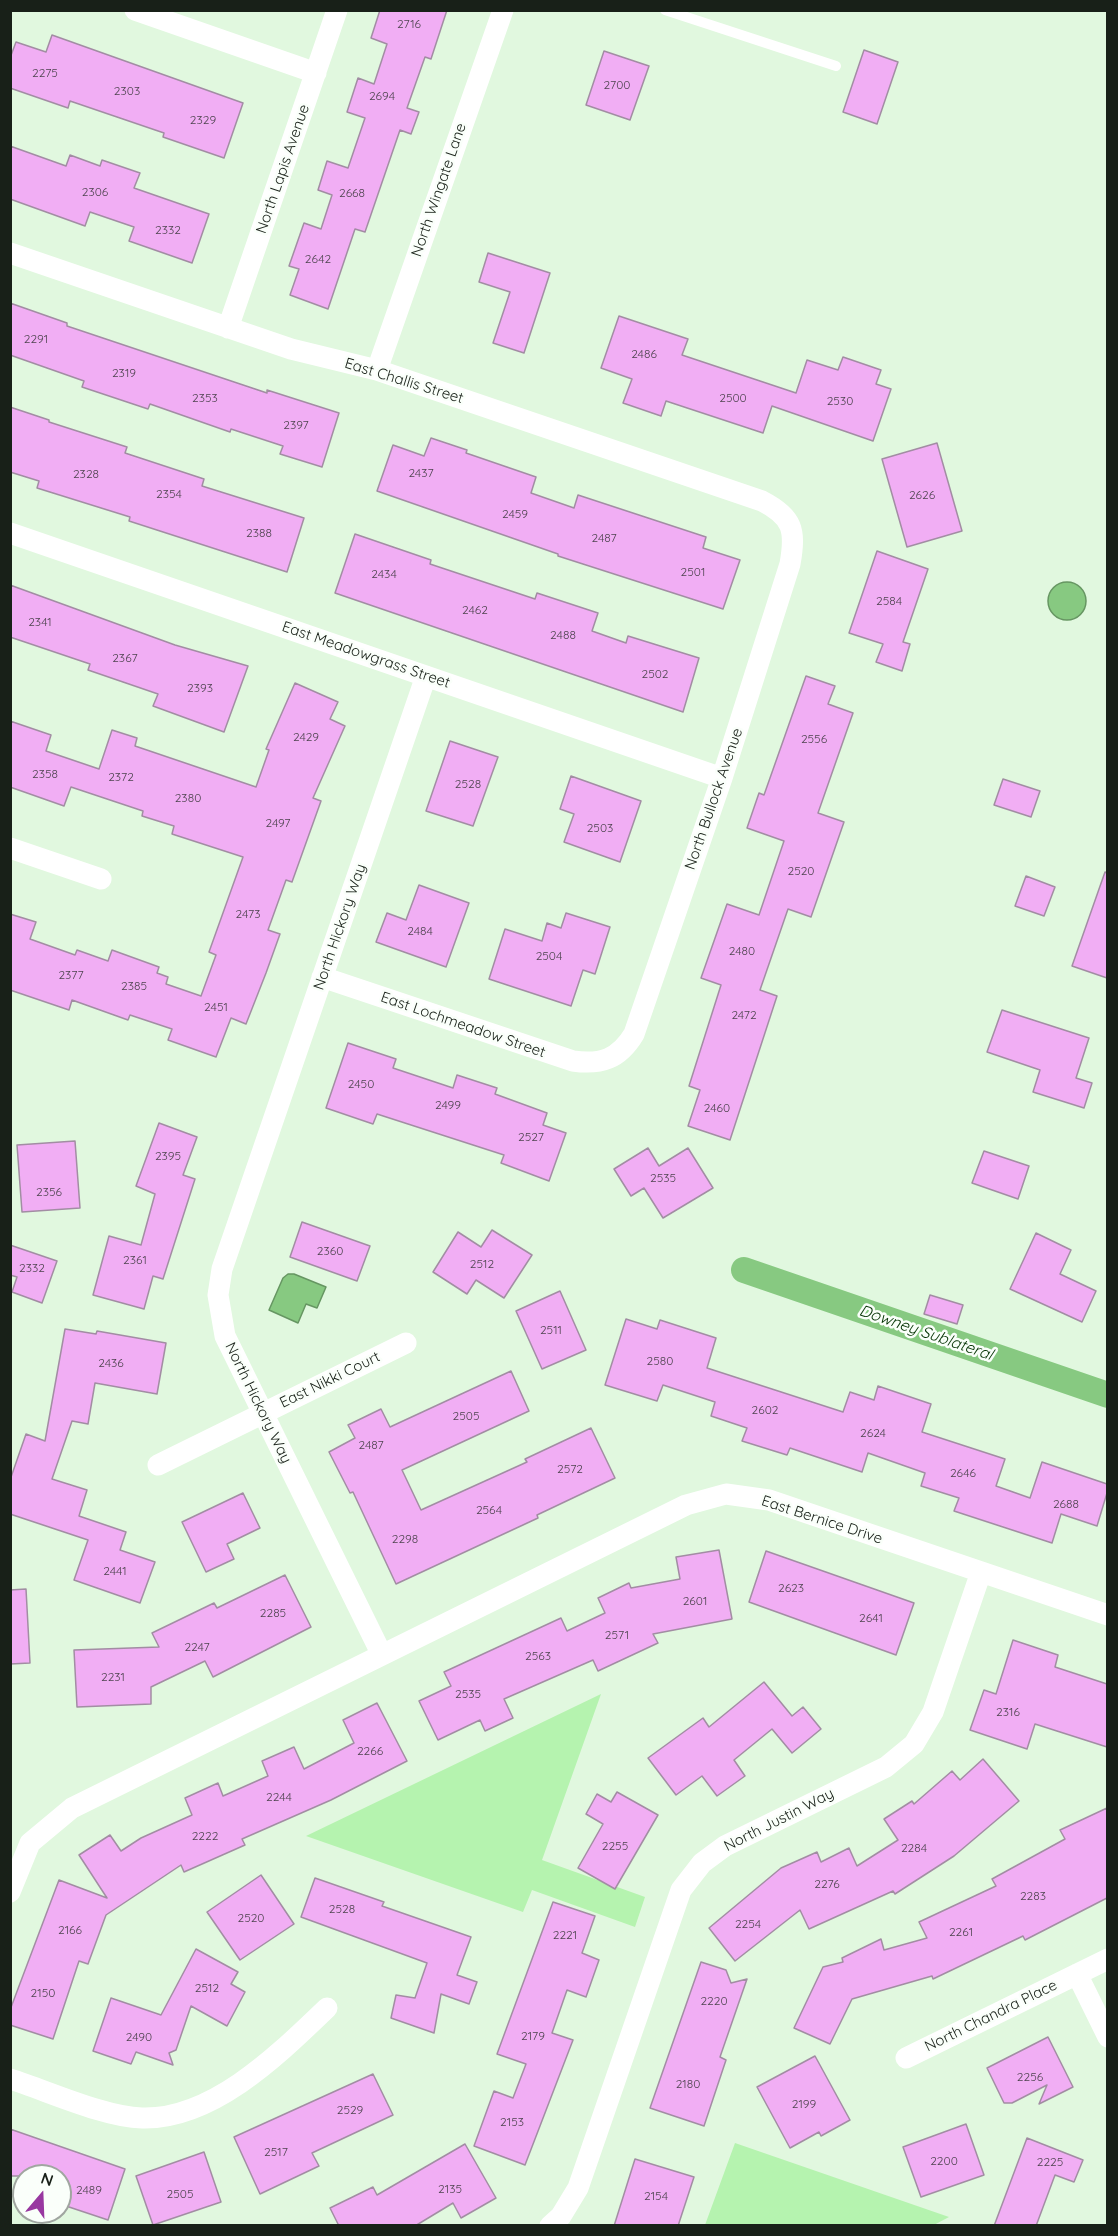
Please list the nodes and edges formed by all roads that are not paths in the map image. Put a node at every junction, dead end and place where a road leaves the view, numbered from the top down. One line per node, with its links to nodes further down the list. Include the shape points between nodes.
1 (135, 10): 6 (street)
2 (337, 10): 6 (street, North Lapis Avenue)
3 (503, 10): 9 (street, North Wingate Lane)
4 (665, 10): 5 (lane)
5 (837, 66)
6 (316, 73): 8 (street, North Lapis Avenue)
7 (10, 253): 8 (street, East Challis Street)
8 (228, 328): 9 (street, East Challis Street, via 291,350)
9 (377, 370): 10 (street, East Challis Street, via 762,501 780,510)
10 (790, 524): 13 (street, North Bullock Avenue, via 794,543 790,564)
11 (10, 533): 12 (street, East Meadowgrass Street)
12 (426, 676): 13 (street, East Meadowgrass Street); 16 (street, North Hickory Way)
13 (722, 778): 17 (street, North Bullock Avenue, via 634,1034 618,1054)
14 (10, 848): 15 (street)
15 (101, 879)
16 (322, 977): 17 (street, East Lochmeadow Street, via 573,1061); 19 (street, North Hickory Way, via 220,1278 218,1295 225,1336)
17 (605, 1061)
18 (406, 1343): 19 (street, East Nikki Court)
19 (263, 1413): 20 (street, East Nikki Court); 23 (street, North Hickory Way)
20 (158, 1465)
21 (981, 1572): 22 (street, East Bernice Drive); 23 (street, East Bernice Drive, via 769,1500 726,1494 686,1505); 31 (street, North Justin Way, via 933,1712 914,1744 886,1767 725,1846 702,1863 681,1890 578,2188)
22 (1107, 1615)
23 (382, 1655): 24 (street, via 72,1808 30,1844)
24 (10, 1892)
25 (1107, 1959): 26 (street, North Chandra Place)
26 (1077, 1974): 28 (street); 29 (street, North Chandra Place)
27 (327, 2008): 30 (street, via 250,2078 194,2108 168,2116 114,2114)
28 (1107, 2037)
29 (906, 2058)
30 (10, 2079)
31 (550, 2226)

